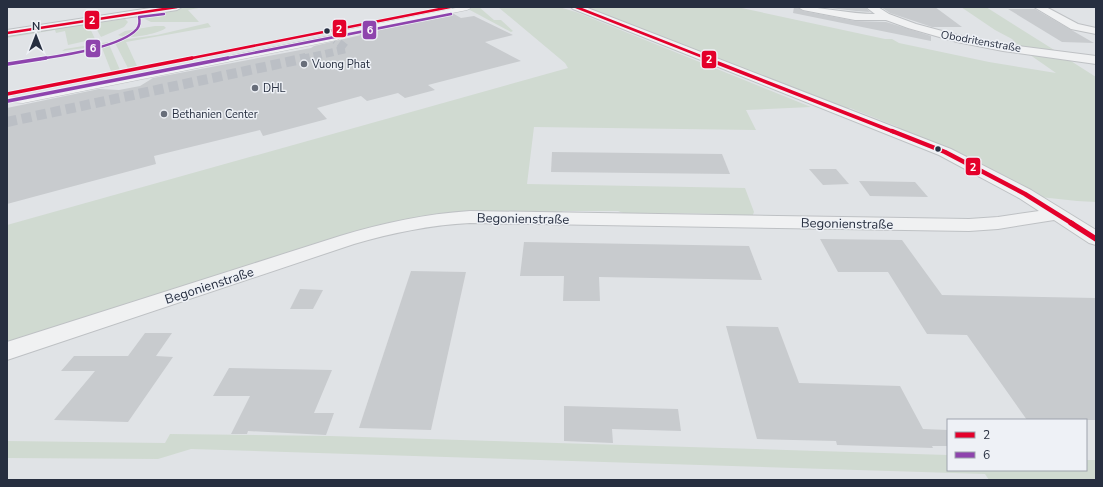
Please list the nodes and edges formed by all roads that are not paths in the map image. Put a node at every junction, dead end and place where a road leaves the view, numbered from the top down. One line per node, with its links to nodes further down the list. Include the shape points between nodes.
1 (163, 7): 8 (street)
2 (177, 7): 8 (street)
3 (576, 7): 18 (street, via 913,138 992,175)
4 (803, 7): 9 (street, via 855,17)
5 (871, 7): 9 (street, Obodritenstraße)
6 (1039, 7): 11 (street, via 1075,27)
7 (467, 8): 14 (street, via 441,11)
8 (134, 11): 10 (street)
9 (885, 17): 16 (street, Obodritenstraße, via 966,40)
10 (7, 31)
11 (1096, 31)
12 (288, 39): 14 (street)
13 (263, 44): 15 (street)
14 (296, 45): 15 (street)
15 (271, 50): 17 (street, via 214,57 127,80 64,87 23,100)
16 (1096, 60)
17 (7, 99)
18 (1058, 214): 19 (street); 20 (street, Begonienstraße, via 968,225 515,217 423,221 347,240)
19 (1096, 239)
20 (7, 351)

